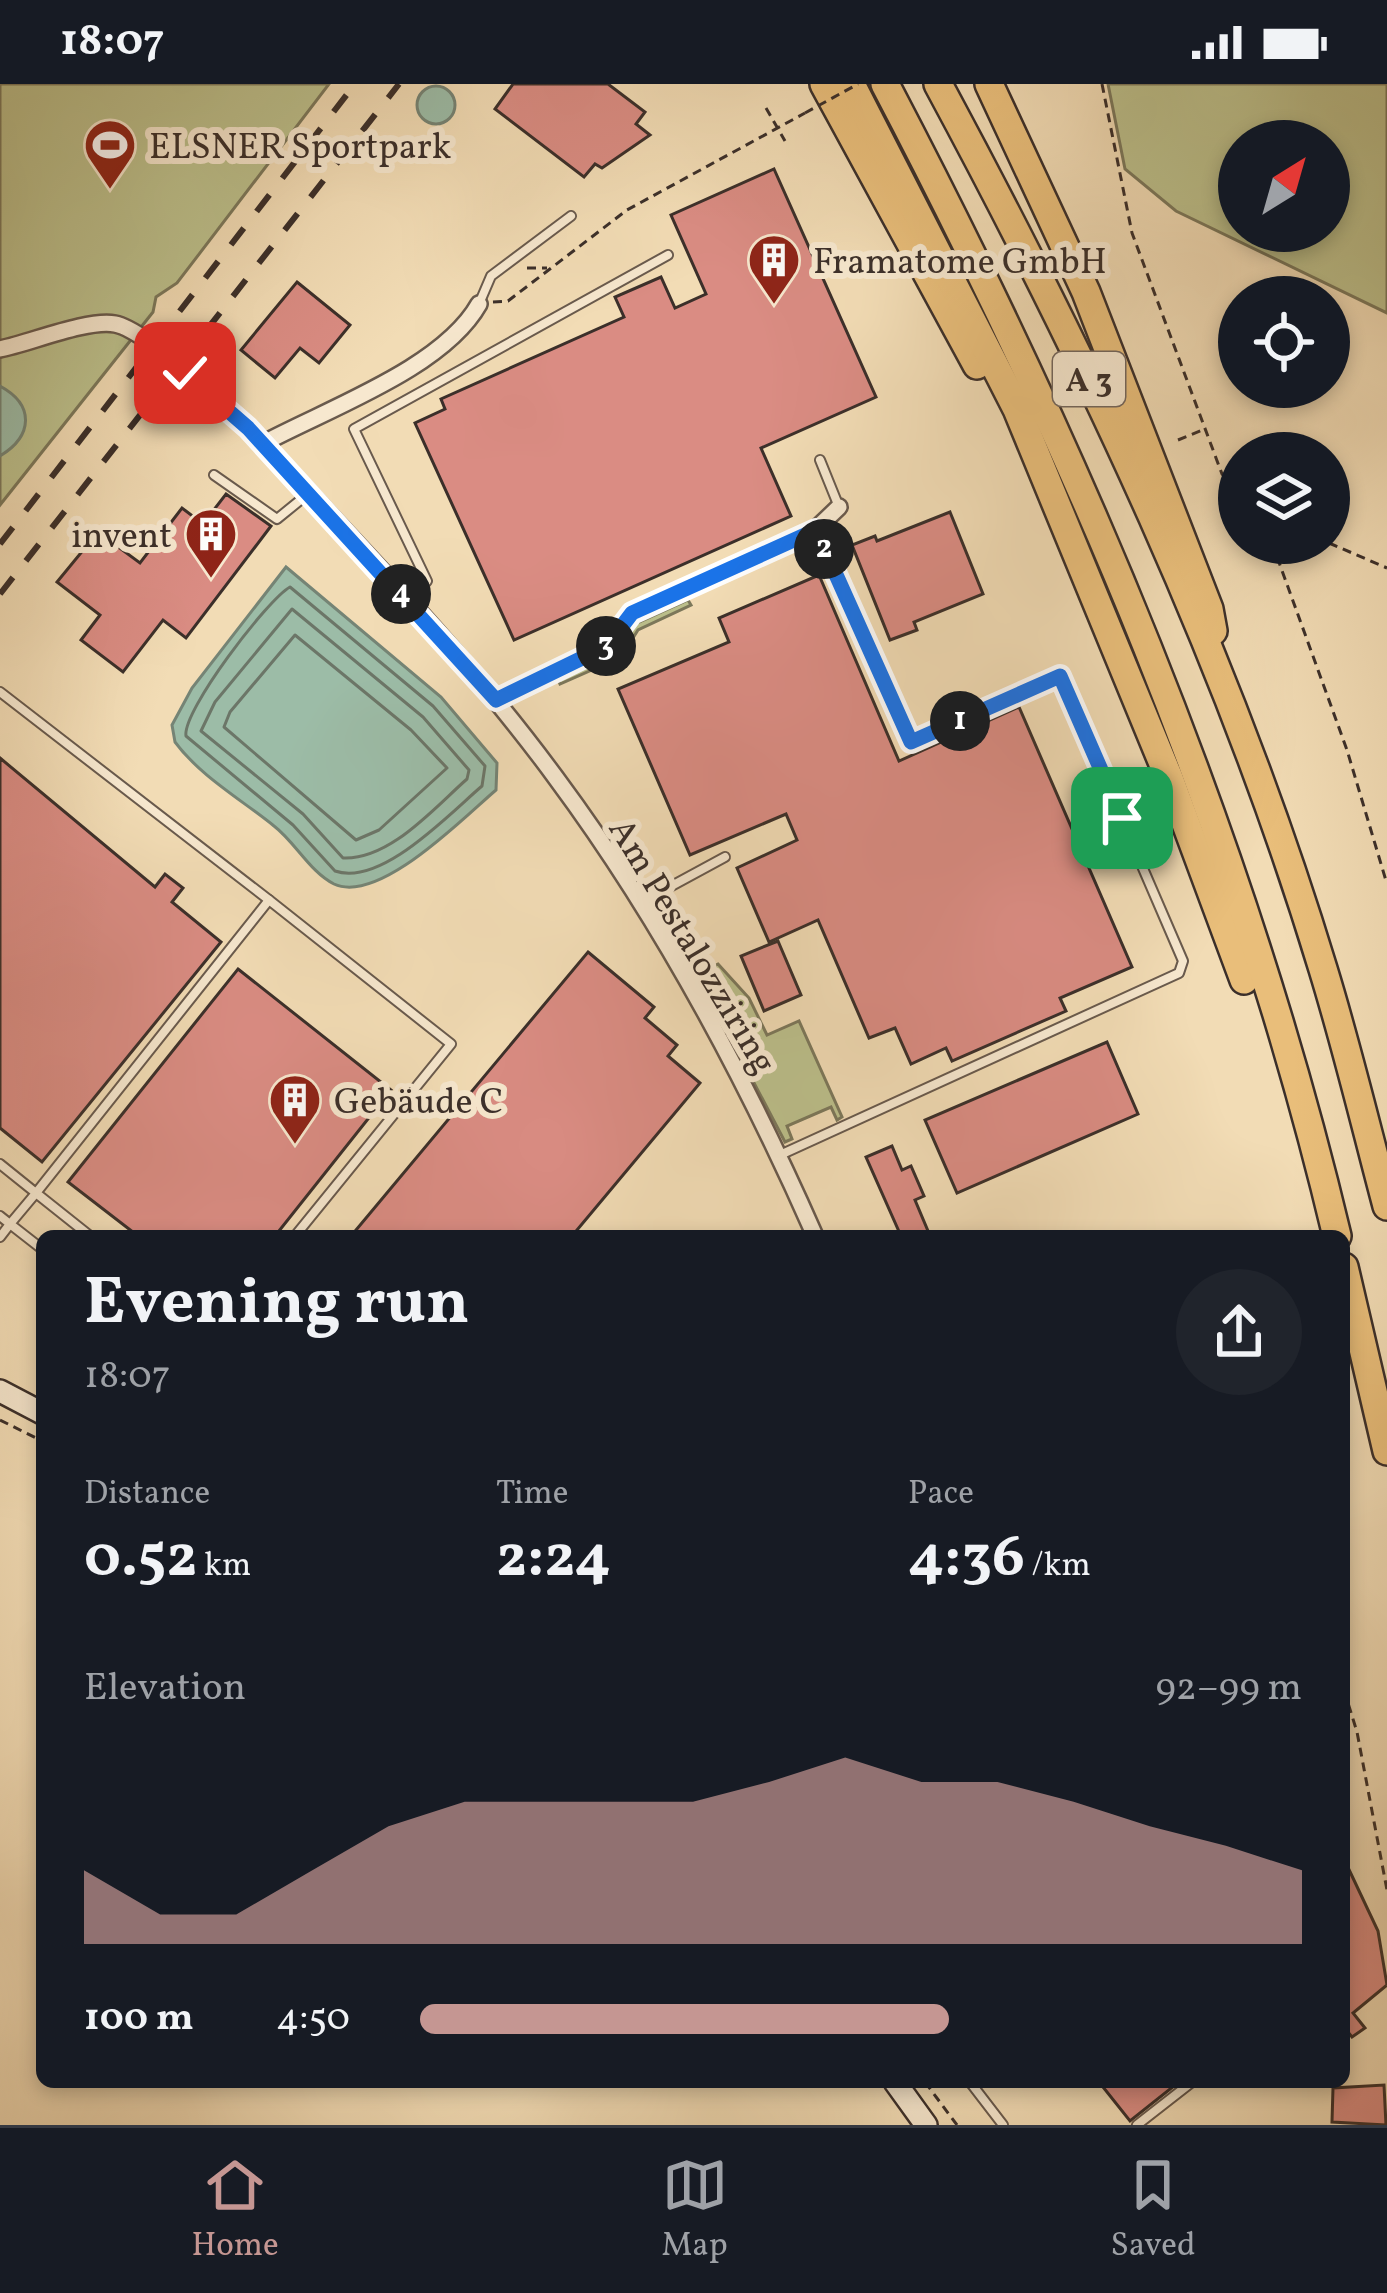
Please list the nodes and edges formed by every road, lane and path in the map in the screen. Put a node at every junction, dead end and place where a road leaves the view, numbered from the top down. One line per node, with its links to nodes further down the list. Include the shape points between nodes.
1 (824, 84): 24 (highway)
2 (855, 84): 8 (path, bridge); 24 (highway, via 1017,409)
3 (885, 84): 39 (highway, A 3, via 1118,568 1235,888)
4 (938, 84): 29 (highway, A 3, via 1063,320)
5 (989, 84): 29 (highway, via 1086,292 1201,588)
6 (1102, 84): 15 (path, via 1132,233)
7 (766, 108): 8 (path)
8 (778, 128): 9 (path); 12 (path, via 627,210)
9 (785, 141)
10 (571, 216): 13 (lane, via 491,276)
11 (668, 255): 28 (lane, via 354,429 427,581)
12 (508, 301)
13 (479, 304): 17 (street, via 463,334 408,371)
14 (0, 349): 17 (street, Am Pestalozziring, via 115,324 210,391)
15 (1205, 428): 16 (path); 19 (path)
16 (1178, 440)
17 (262, 444): 21 (street, Am Pestalozziring)
18 (820, 460): 22 (lane)
19 (1218, 463)
20 (214, 475): 21 (lane, via 277,519)
21 (308, 493): 28 (street, Am Pestalozziring)
22 (839, 507): 23 (street)
23 (816, 530): 31 (street, via 632,613 607,646); 36 (lane, via 911,742 1060,676 1183,961 1179,973)
24 (1068, 532): 39 (highway, via 1223,915 1277,1084)
25 (1350, 552): 27 (path)
26 (1280, 564): 33 (path)
27 (1387, 568)
28 (409, 603): 31 (street, Am Pestalozziring)
29 (1221, 683): 40 (highway, A 3, via 1323,967)
30 (0, 692): 34 (lane)
31 (496, 700): 35 (street, Am Pestalozziring)
32 (725, 856): 35 (lane)
33 (1387, 884)
34 (269, 900): 38 (lane); 44 (lane, via 452,1044)
35 (639, 903): 36 (street, Am Pestalozziring)
36 (780, 1155): 45 (street, Am Pestalozziring)
37 (0, 1165): 38 (lane)
38 (36, 1193): 42 (lane); 43 (lane)
39 (1327, 1194): 46 (highway, A 3)
40 (1387, 1206)
41 (0, 1216): 42 (lane)
42 (10, 1224): 47 (lane); 48 (lane)
43 (82, 1230)
44 (300, 1230)
45 (812, 1230)
46 (1336, 1230)
47 (0, 1238)
48 (36, 1245)
49 (1350, 1293): 54 (highway)
50 (0, 1391): 51 (main road)
51 (36, 1410)
52 (0, 1420): 53 (path)
53 (36, 1438)
54 (1387, 1451)
55 (1350, 1712): 56 (path)
56 (1387, 1890)
57 (899, 2088): 61 (main road)
58 (929, 2088): 62 (path)
59 (975, 2088): 63 (lane)
60 (1184, 2088): 64 (lane)
61 (926, 2125)
62 (957, 2125)
63 (1003, 2125)
64 (1137, 2125)

